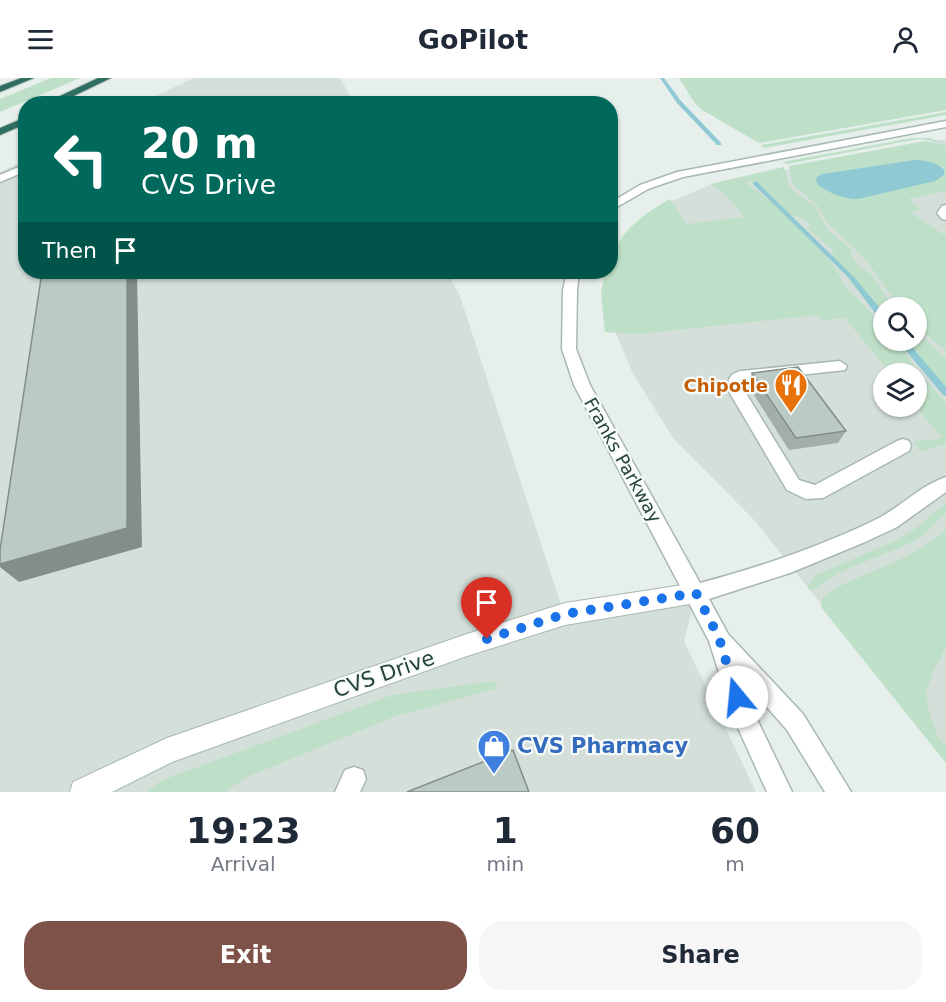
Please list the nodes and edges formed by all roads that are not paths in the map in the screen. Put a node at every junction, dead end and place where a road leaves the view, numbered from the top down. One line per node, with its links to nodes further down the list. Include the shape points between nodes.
1 (29, 78): 4 (highway)
2 (106, 78): 5 (highway)
3 (114, 78): 6 (highway)
4 (0, 89)
5 (66, 96)
6 (77, 96)
7 (18, 117): 10 (highway)
8 (18, 124): 12 (highway)
9 (946, 124): 11 (lane)
10 (0, 125)
11 (932, 126): 13 (lane); 16 (lane, via 681,174 644,187)
12 (0, 132)
13 (946, 134)
14 (18, 171): 15 (lane)
15 (0, 179)
16 (618, 203)
17 (946, 208): 18 (lane)
18 (946, 217)
19 (572, 279): 23 (lane, Franks Parkway, via 570,349 582,385)
20 (840, 366): 21 (lane, via 736,379 736,390 794,485 799,490 817,493)
21 (903, 446)
22 (946, 484): 23 (lane, via 880,527 750,580)
23 (696, 593): 24 (lane, Franks Parkway); 25 (street, CVS Drive, via 565,614 167,751)
24 (719, 638): 26 (lane, Franks Parkway, via 744,717); 27 (lane, Franks Parkway, via 795,722)
25 (83, 792)
26 (780, 792)
27 (839, 792)

